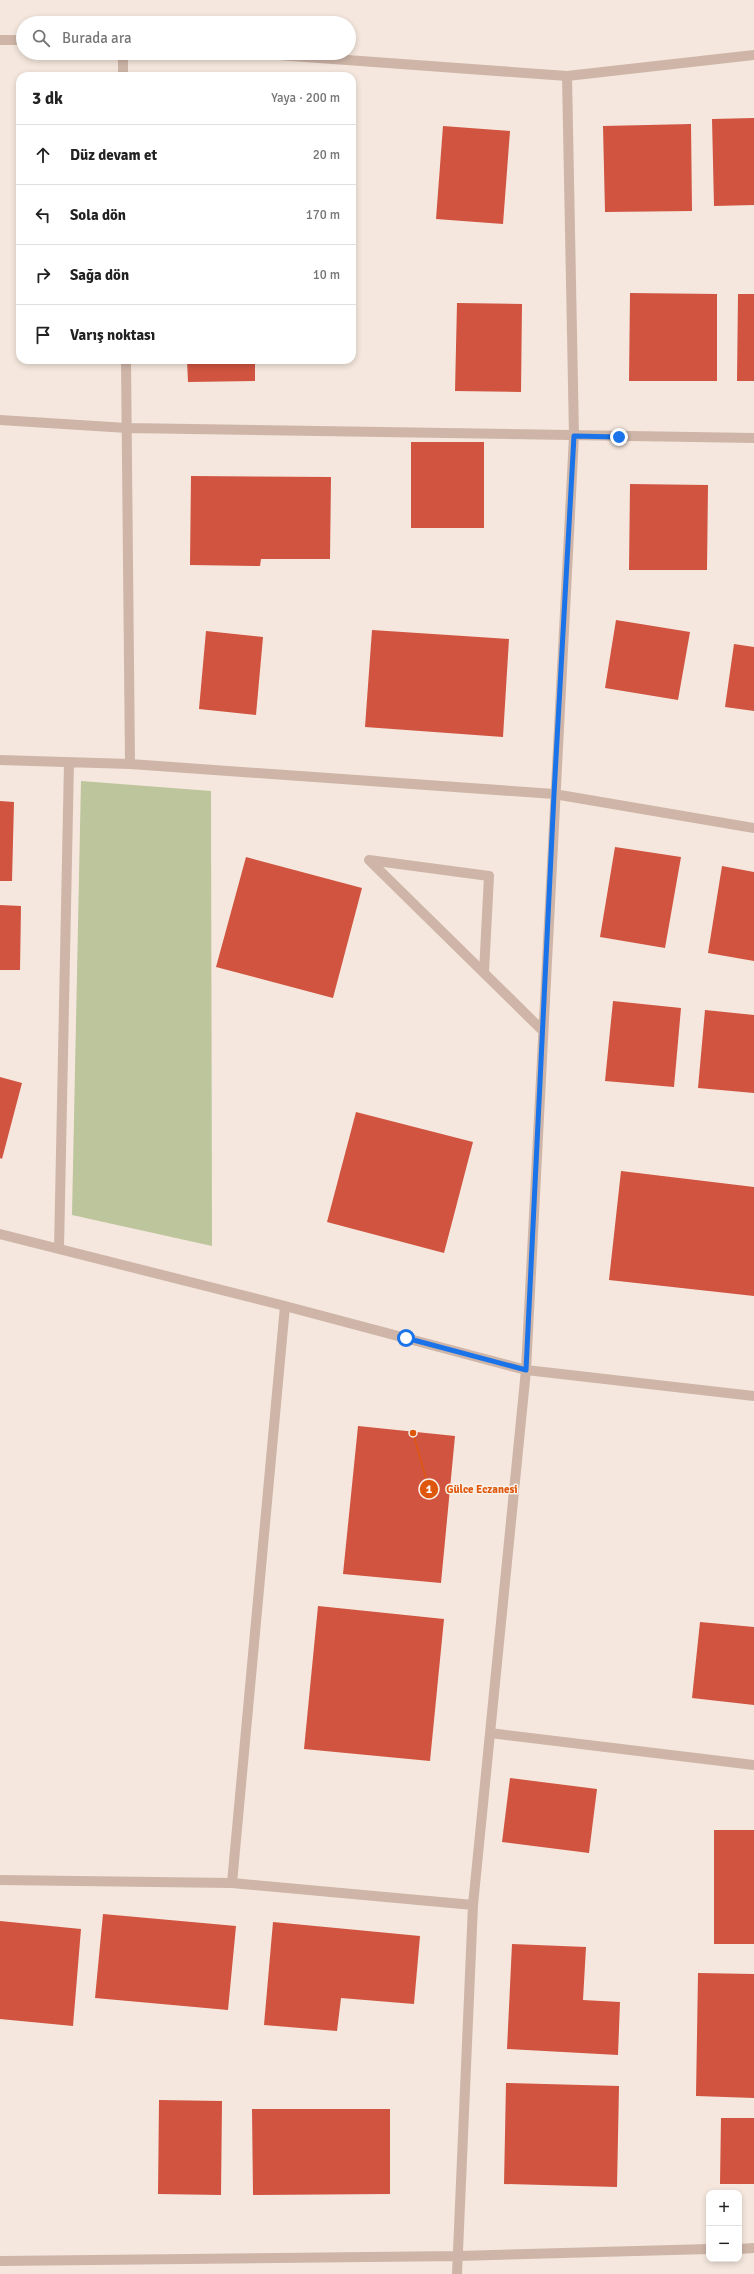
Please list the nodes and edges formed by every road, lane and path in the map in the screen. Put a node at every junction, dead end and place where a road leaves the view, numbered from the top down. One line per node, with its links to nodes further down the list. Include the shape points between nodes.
1 (0, 40): 2 (street)
2 (16, 40)
3 (754, 55): 7 (street)
4 (122, 60): 6 (street)
5 (346, 60): 7 (street)
6 (123, 72)
7 (567, 76): 11 (street)
8 (126, 364): 10 (street)
9 (0, 420): 10 (street)
10 (127, 428): 11 (street); 15 (street)
11 (574, 436): 12 (street); 16 (street)
12 (754, 438)
13 (0, 760): 14 (street)
14 (69, 762): 15 (street); 21 (street)
15 (130, 764): 16 (street)
16 (554, 794): 17 (street); 19 (street)
17 (754, 828)
18 (484, 972): 18 (street, via 435,924 370,860 489,876); 19 (street)
19 (543, 1031): 23 (street)
20 (0, 1234): 21 (street)
21 (59, 1249): 22 (street)
22 (285, 1306): 23 (street); 28 (street)
23 (526, 1370): 24 (street); 25 (street)
24 (754, 1396)
25 (490, 1733): 26 (street); 29 (street)
26 (754, 1765)
27 (0, 1880): 28 (street)
28 (232, 1883): 29 (street)
29 (473, 1905): 33 (street)
30 (742, 2248): 31 (street)
31 (754, 2248)
32 (706, 2249): 33 (street)
33 (458, 2256): 34 (street); 35 (street)
34 (0, 2261)
35 (457, 2274)

